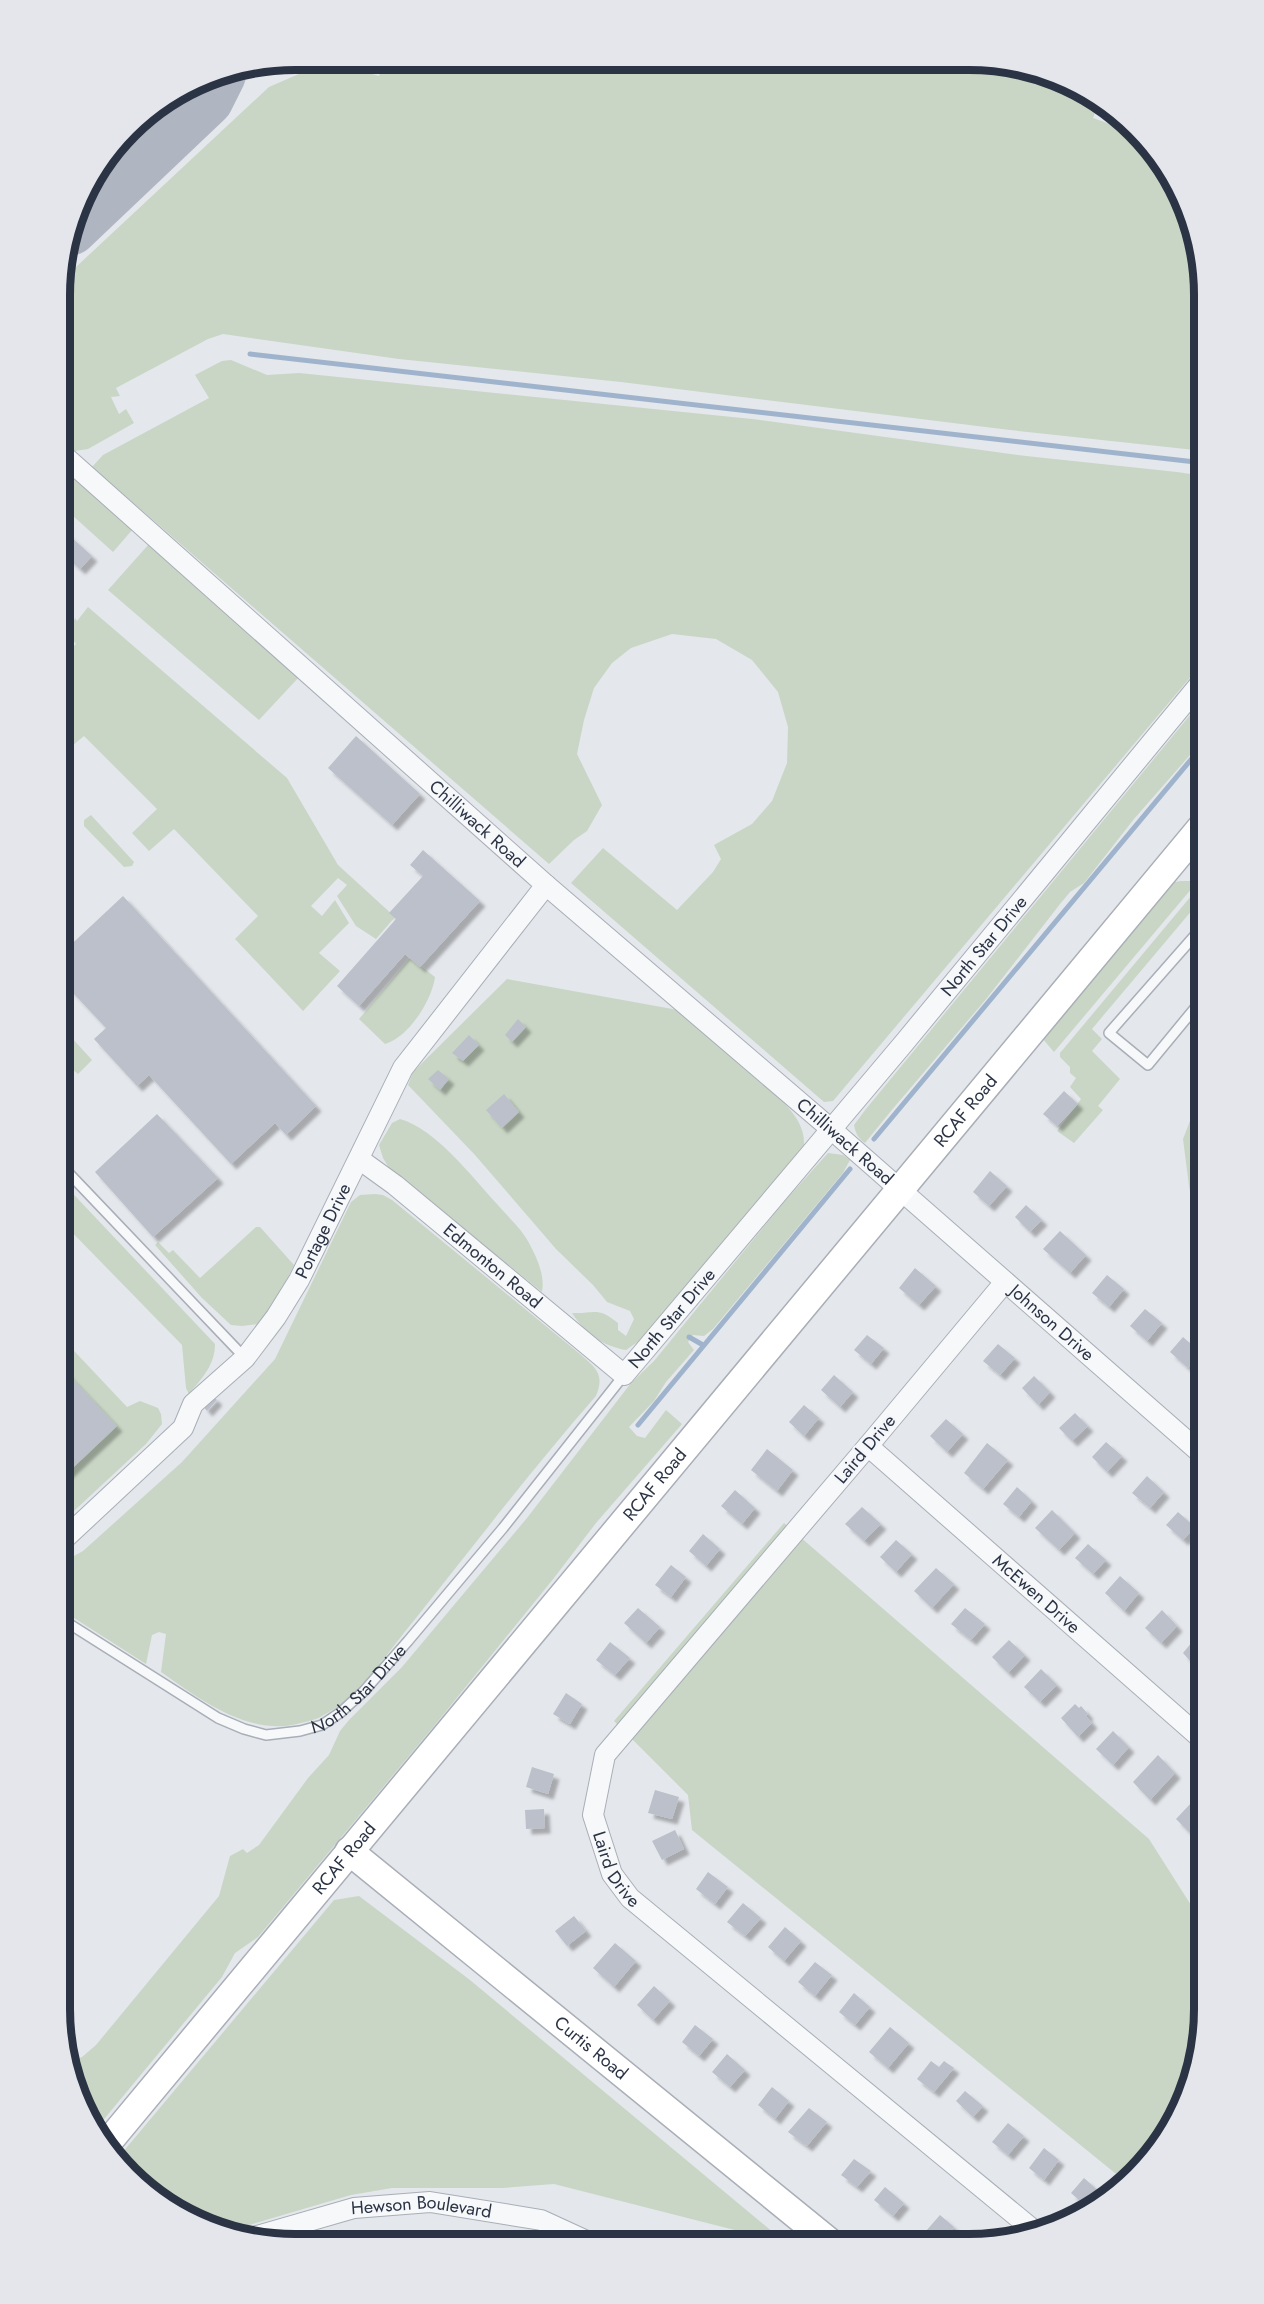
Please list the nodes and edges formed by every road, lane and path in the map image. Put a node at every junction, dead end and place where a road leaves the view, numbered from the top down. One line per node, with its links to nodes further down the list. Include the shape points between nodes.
1 (70, 461): 6 (street, Chilliwack Road)
2 (1194, 691): 9 (street, North Star Drive)
3 (1194, 837): 4 (main road, RCAF Road)
4 (1183, 850): 5 (lane); 12 (main road, RCAF Road)
5 (1194, 860)
6 (546, 885): 9 (street, Chilliwack Road); 10 (street, Portage Drive, via 403,1068)
7 (1194, 936): 8 (lane, via 1109,1033 1148,1065)
8 (1194, 1009)
9 (831, 1129): 12 (street, Chilliwack Road); 15 (street, North Star Drive)
10 (359, 1159): 14 (street, Portage Drive, via 299,1280); 15 (street, Edmonton Road)
11 (70, 1174): 14 (lane)
12 (899, 1189): 13 (street, Johnson Drive); 21 (main road, RCAF Road)
13 (1005, 1282): 16 (street, Laird Drive); 17 (street, Johnson Drive)
14 (245, 1358): 18 (street, Portage Drive, via 193,1404 183,1428)
15 (624, 1375): 19 (lane, North Star Drive, via 408,1641 364,1691 322,1725 266,1734 244,1729 218,1718)
16 (868, 1446): 20 (street, McEwen Drive); 23 (street, Laird Drive, via 604,1755 593,1815 612,1874 630,1898)
17 (1194, 1447)
18 (70, 1534)
19 (70, 1624)
20 (1194, 1732)
21 (349, 1851): 22 (main road, RCAF Road); 26 (main road, Curtis Road)
22 (111, 2138)
23 (1028, 2226)
24 (270, 2232): 25 (street, Hewson Boulevard, via 354,2208 430,2202 541,2220)
25 (571, 2234)
26 (820, 2234)

